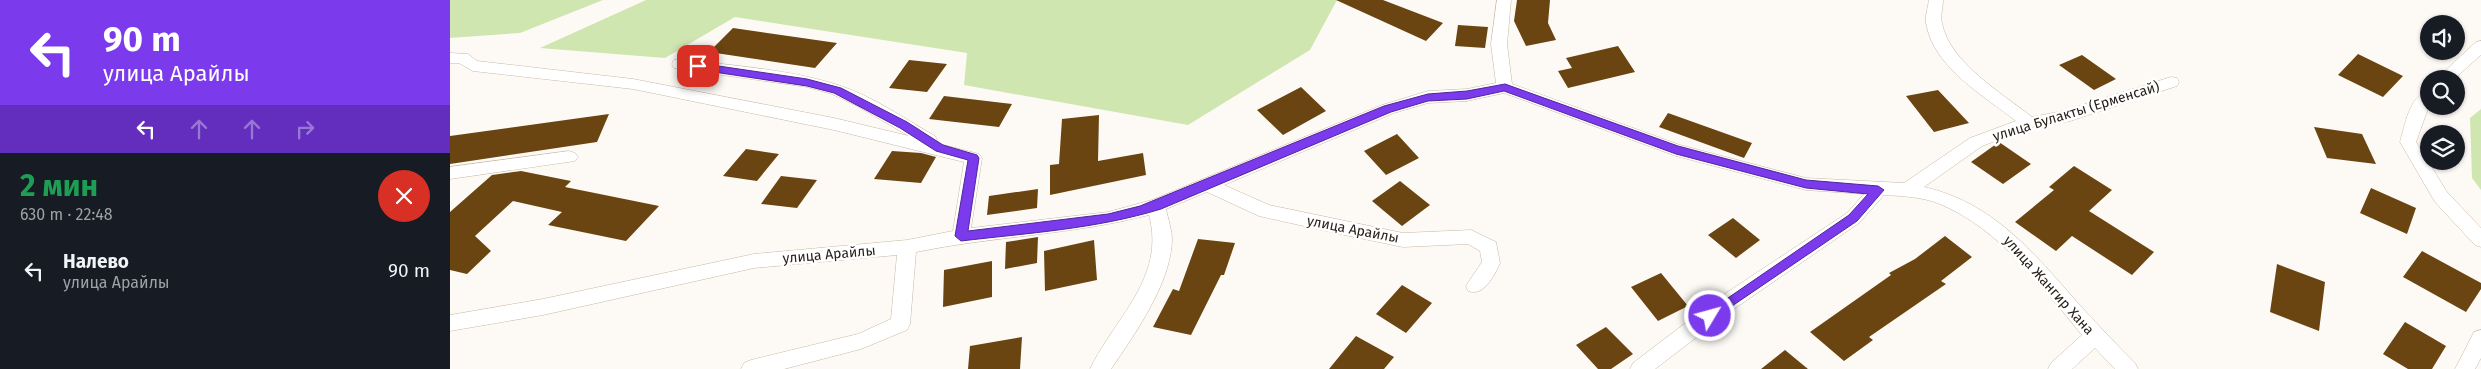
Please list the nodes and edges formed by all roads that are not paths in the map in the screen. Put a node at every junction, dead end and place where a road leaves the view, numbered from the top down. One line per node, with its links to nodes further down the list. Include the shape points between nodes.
1 (1504, 0): 10 (street, via 1499,25 1498,66)
2 (1936, 0): 12 (street, via 1934,24 1945,51)
3 (2481, 46): 8 (street)
4 (450, 58): 6 (street, via 462,58)
5 (680, 64): 13 (street, via 807,82 837,90)
6 (473, 66): 7 (street); 13 (street, via 633,84)
7 (450, 69)
8 (2454, 70)
9 (2171, 82): 12 (street, улица Булакты (Ерменсай), via 2064,117)
10 (1505, 87): 16 (street, улица Арайлы, via 1467,95 1428,97 1388,109); 17 (street, via 1676,150 1806,184)
11 (2420, 106): 21 (street, via 2408,142 2441,197)
12 (2029, 122): 18 (street, улица Булакты (Ерменсай), via 1976,142)
13 (940, 148): 20 (street, via 974,158)
14 (569, 157): 15 (street)
15 (450, 173)
16 (1206, 184): 19 (street, улица Арайлы); 23 (street, улица Арайлы, via 1265,210 1403,240 1471,237 1489,246 1491,264)
17 (1878, 190): 18 (street, улица Жангир Хана); 29 (street, via 1853,218 1724,306)
18 (1907, 190): 25 (street, улица Жангир Хана, via 1943,198 1996,229 2023,253)
19 (1156, 206): 20 (street, улица Арайлы, via 1108,219); 28 (street, via 1163,241 1154,275 1131,323)
20 (961, 236): 22 (street, улица Арайлы)
21 (2481, 240)
22 (907, 247): 24 (street, улица Арайлы, via 754,261 542,307); 27 (street, via 900,324 861,341)
23 (1475, 286)
24 (450, 323)
25 (2095, 336): 30 (street); 31 (street, улица Жангир Хана)
26 (2481, 338): 32 (street)
27 (751, 369)
28 (1100, 369)
29 (1640, 369)
30 (2058, 369)
31 (2128, 369)
32 (2465, 369)

